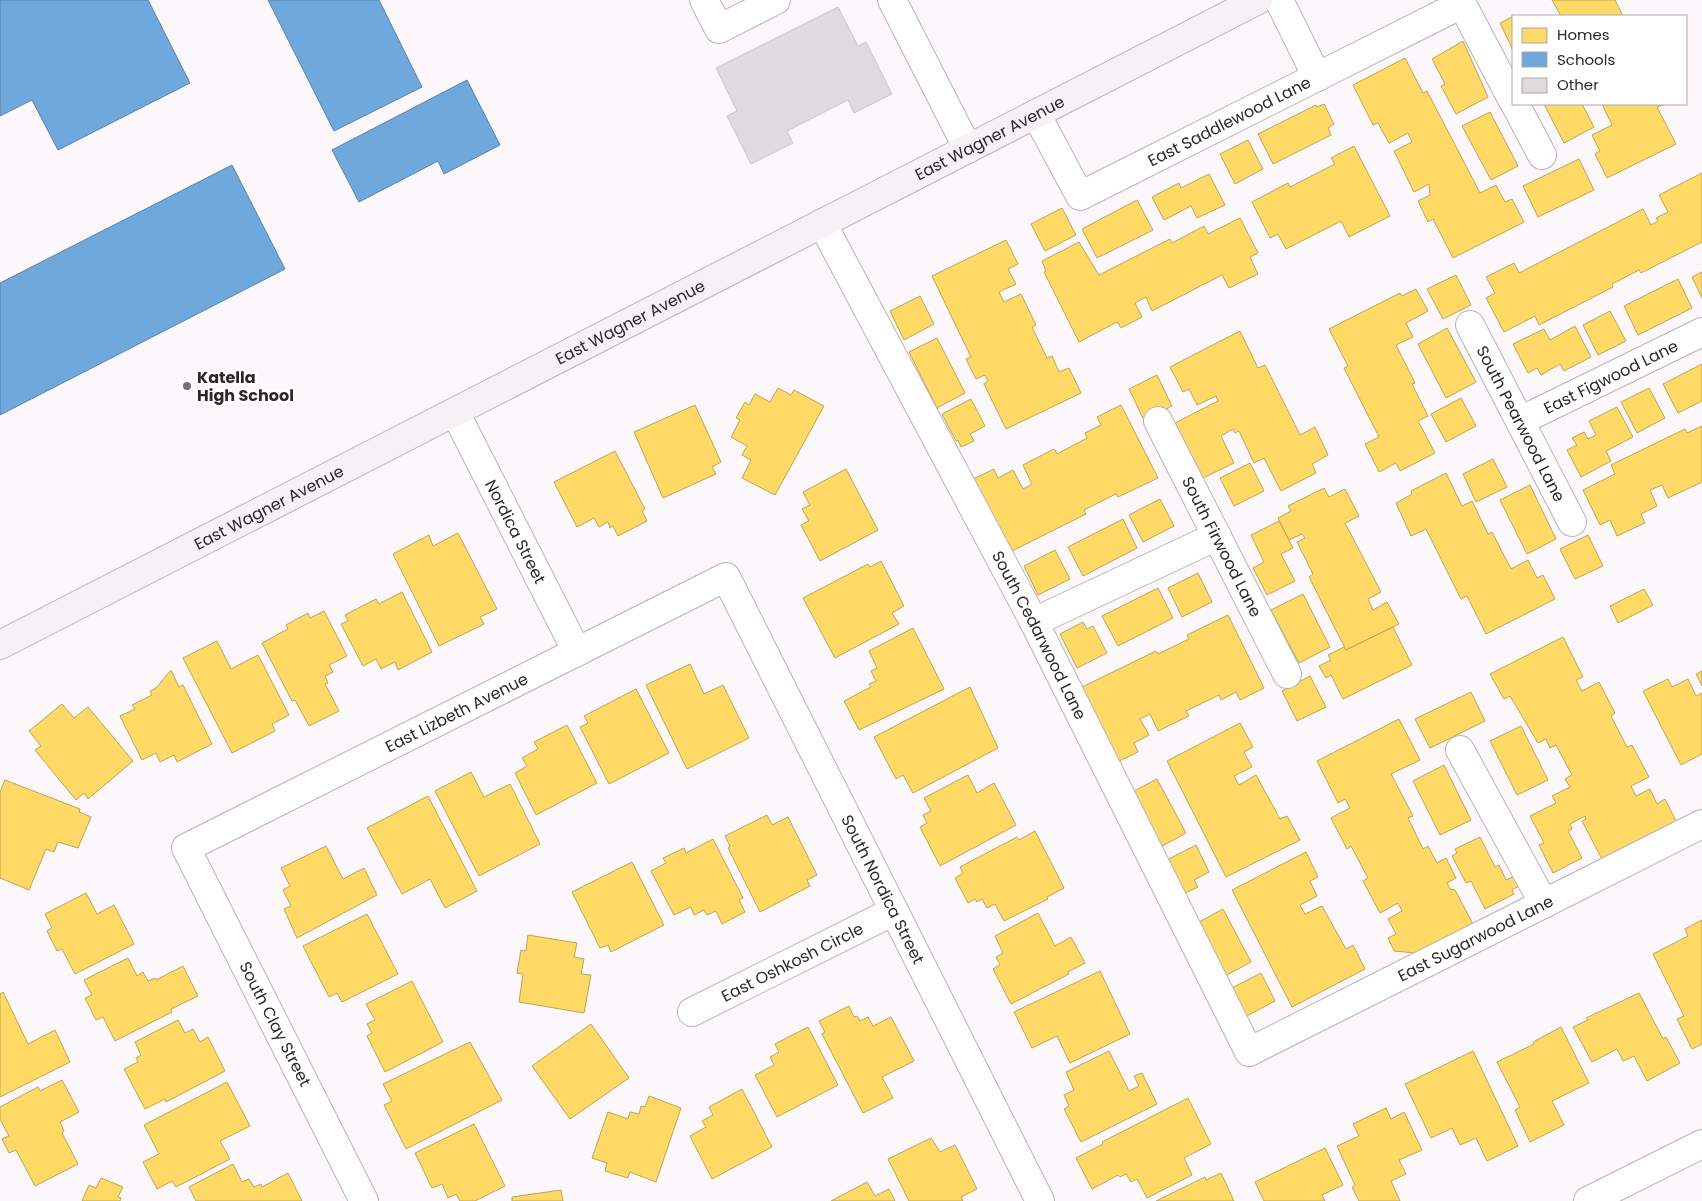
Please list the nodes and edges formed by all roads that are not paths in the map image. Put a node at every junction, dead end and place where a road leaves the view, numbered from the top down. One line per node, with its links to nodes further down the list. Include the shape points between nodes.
1 (704, 0): 2 (street, via 719,29)
2 (776, 0)
3 (892, 0): 10 (street)
4 (1258, 0): 9 (street, East Wagner Avenue)
5 (1279, 0): 6 (street)
6 (1317, 77): 7 (street, East Saddlewood Lane, via 1462,4); 9 (street, East Saddlewood Lane, via 1080,196)
7 (1512, 98)
8 (1516, 105): 11 (street)
9 (1036, 114): 10 (street, East Wagner Avenue)
10 (968, 149): 12 (street, East Wagner Avenue)
11 (1542, 155)
12 (822, 223): 15 (street, East Wagner Avenue); 21 (street, South Cedarwood Lane)
13 (1470, 325): 17 (street, South Pearwood Lane)
14 (1702, 332): 17 (street, East Figwood Lane)
15 (455, 412): 22 (street, East Wagner Avenue); 23 (street, Nordica Street)
16 (1158, 421): 19 (street, South Firwood Lane)
17 (1520, 422): 18 (street, South Pearwood Lane)
18 (1572, 522)
19 (1217, 536): 21 (street); 24 (street, South Firwood Lane)
20 (726, 577): 23 (street, East Lizbeth Avenue); 29 (street, South Nordica Street)
21 (1034, 622): 31 (street, South Cedarwood Lane)
22 (0, 644)
23 (577, 652): 27 (street, East Lizbeth Avenue)
24 (1287, 674)
25 (1460, 750): 28 (street)
26 (1702, 824): 28 (street, East Sugarwood Lane)
27 (186, 848): 33 (street, South Clay Street)
28 (1544, 904): 31 (street, East Sugarwood Lane)
29 (894, 911): 30 (street, East Oshkosh Circle); 34 (street, South Nordica Street)
30 (692, 1012)
31 (1249, 1052)
32 (1702, 1144): 35 (street)
33 (364, 1201)
34 (1040, 1201)
35 (1588, 1201)

